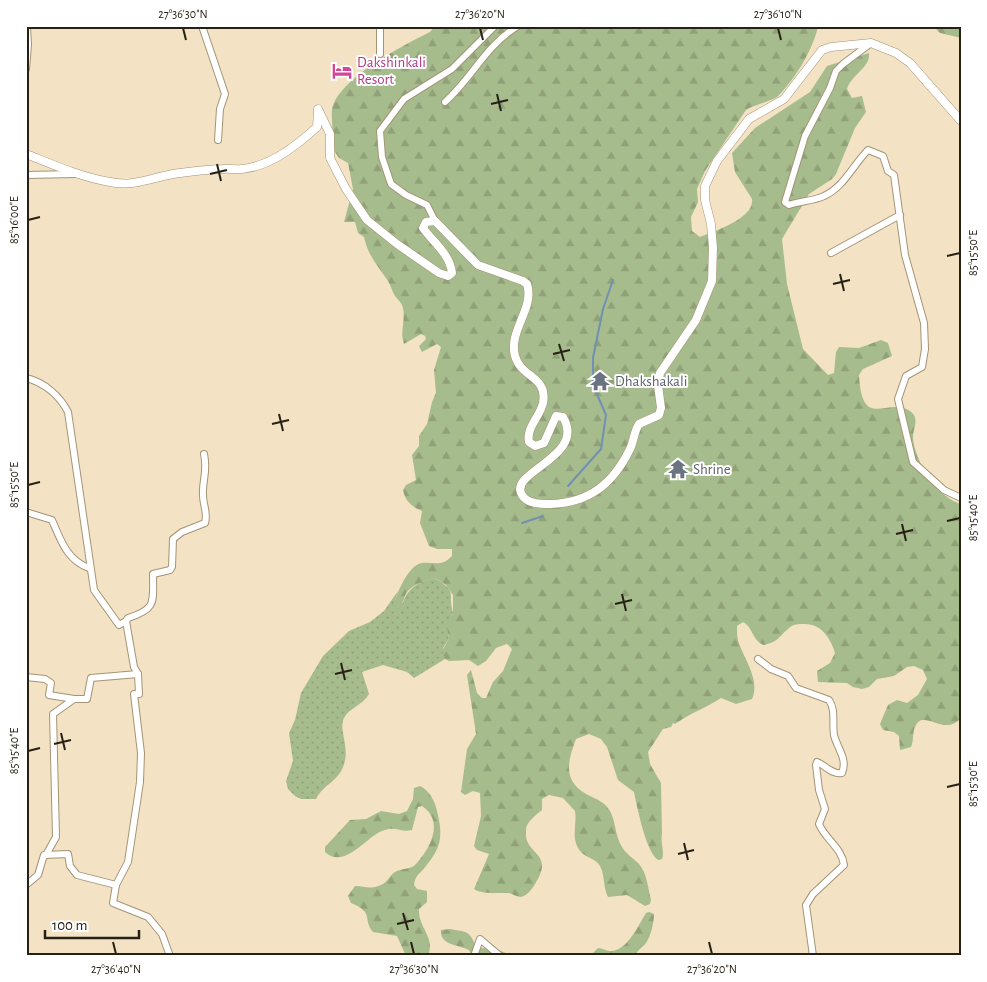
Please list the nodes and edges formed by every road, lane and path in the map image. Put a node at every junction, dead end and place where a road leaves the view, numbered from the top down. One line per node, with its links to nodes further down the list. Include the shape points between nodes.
1 (27, 26): 8 (street)
2 (202, 26): 11 (street, via 225,94 220,109)
3 (380, 26): 7 (street)
4 (495, 26): 16 (street, via 452,69 404,99 380,131 382,157 391,184 427,205)
5 (518, 26): 9 (street, via 502,36 480,58 460,88)
6 (871, 43): 10 (main road, via 896,52 910,63); 15 (street, via 836,71 805,136 785,202 789,206 823,197 838,188 868,150 883,156 888,171 894,175); 16 (main road, via 831,47 819,53 784,99 749,119 717,161 708,178 705,194 713,248 712,281 696,320 660,373 661,413 639,424 619,466 599,489 583,499 547,504 530,502 521,494 523,480 558,452 565,442 567,430 564,419 558,416 553,419 544,443 535,446 528,439 542,410 544,393 541,385 522,368 515,356 515,340 528,300 528,287 523,281 478,265)
7 (380, 54)
8 (26, 69)
9 (445, 102)
10 (961, 121)
11 (218, 140)
12 (26, 154): 13 (main road)
13 (77, 174): 14 (street); 16 (main road, via 128,184 206,170 255,166 294,147 318,127 318,110 329,131 330,158 367,220 397,244 448,276 452,273 450,265 435,240 423,228 426,222)
14 (26, 175)
15 (900, 215): 17 (street); 20 (street, via 905,254 924,323 925,349 922,367 906,376 898,399 913,462 944,490)
16 (436, 222)
17 (831, 253)
18 (26, 378): 22 (street, via 53,392 68,412)
19 (204, 454): 23 (street, via 207,469 202,494 207,518 205,523 173,539 172,567 153,574 153,604)
20 (961, 498)
21 (26, 512): 22 (street, via 52,520 67,552 77,564)
22 (90, 568): 23 (street, via 94,590 119,625)
23 (126, 621): 25 (street)
24 (758, 659): 34 (street, via 788,676 796,688 829,700 835,739 842,754 842,773 816,762 825,809 819,824 843,856 844,865 813,894 806,905)
25 (138, 674): 27 (street, via 91,678 87,699); 30 (street, via 140,694 134,694 134,705 141,753 140,782 128,862)
26 (26, 677): 27 (street, via 51,683 49,695)
27 (74, 699): 28 (street, via 53,714 56,837)
28 (46, 855): 29 (street, via 38,875); 30 (street, via 68,854 70,866 77,875)
29 (26, 885)
30 (116, 885): 31 (street, via 113,903 148,917 162,934)
31 (170, 956)
32 (474, 956): 33 (street, via 480,939)
33 (500, 956)
34 (814, 956)

